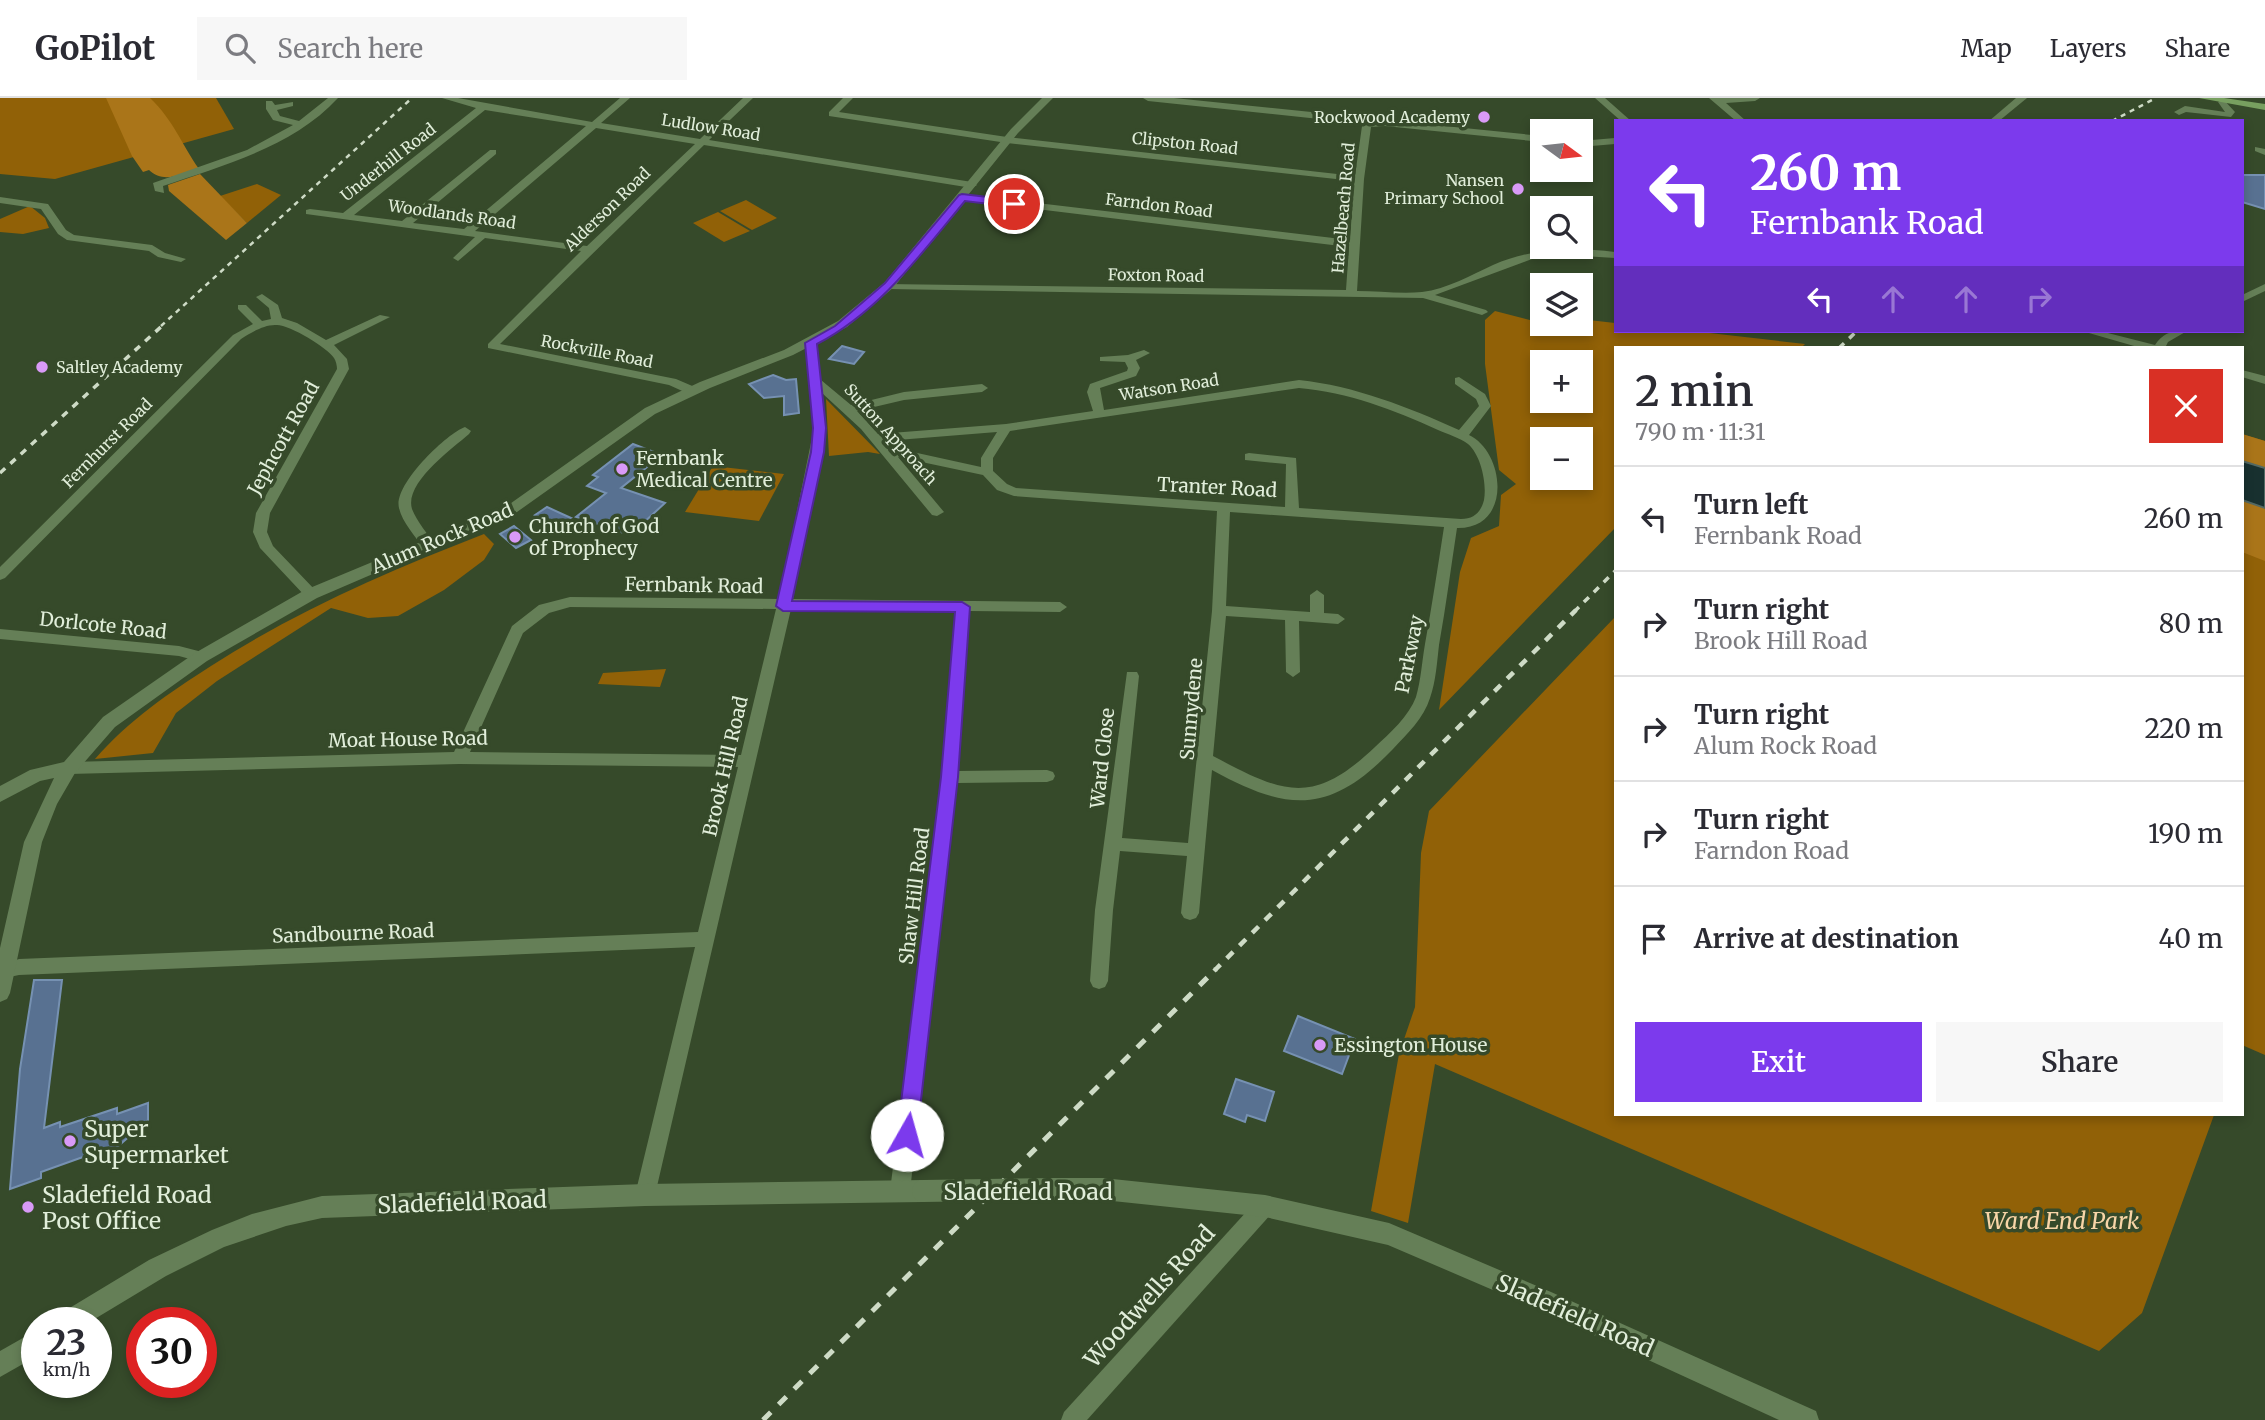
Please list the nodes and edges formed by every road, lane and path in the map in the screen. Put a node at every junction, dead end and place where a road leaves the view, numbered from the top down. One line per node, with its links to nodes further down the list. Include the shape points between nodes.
1 (333, 98): 25 (street)
2 (447, 98): 13 (street, Ludlow Road)
3 (625, 98): 24 (street)
4 (748, 98): 29 (street, Alderson Road)
5 (848, 98): 28 (street, Clipston Road, via 832,114)
6 (1048, 98): 28 (street, Alum Rock Road)
7 (1148, 98): 19 (street)
8 (1250, 98): 19 (street)
9 (1600, 98): 21 (street)
10 (1755, 98): 14 (street)
11 (2022, 98): 23 (street)
12 (2204, 98): 15 (main road)
13 (468, 99): 17 (street, Ludlow Road)
14 (1716, 99): 22 (street)
15 (2223, 102): 18 (main road); 20 (street, via 2228,116 2188,109)
16 (290, 104): 25 (street, via 270,106 276,118)
17 (483, 107): 24 (street, Ludlow Road); 39 (street, Underhill Road)
18 (2265, 107)
19 (1243, 108): 26 (street, via 1360,120)
20 (2179, 112)
21 (1625, 119)
22 (1740, 119)
23 (1996, 119)
24 (592, 123): 29 (street, Ludlow Road); 41 (street)
25 (302, 125): 33 (street, via 245,155 158,188)
26 (1367, 125): 27 (street); 34 (street, Hazelbeach Road)
27 (1530, 138)
28 (1007, 140): 34 (street, Clipston Road); 35 (street, Alum Rock Road)
29 (700, 141): 35 (street, Ludlow Road); 46 (street, Alderson Road)
30 (1614, 141): 31 (street)
31 (1593, 143)
32 (493, 152): 40 (street)
33 (147, 174)
34 (1359, 179): 44 (street, Hazelbeach Road)
35 (972, 185): 36 (street, Alum Rock Road)
36 (962, 197): 44 (street, Farndon Road); 50 (street, Alum Rock Road)
37 (0, 200): 45 (street, via 44,206 71,238)
38 (310, 212): 39 (street, Woodlands Road)
39 (346, 216): 40 (street, Woodlands Road)
40 (405, 223): 41 (street, Woodlands Road)
41 (467, 232): 42 (street, Woodlands Road)
42 (484, 234): 46 (street, Woodlands Road); 48 (street)
43 (167, 240): 45 (street)
44 (1353, 244): 53 (street, Hazelbeach Road)
45 (152, 248): 49 (street)
46 (589, 249): 65 (street, Alderson Road)
47 (1614, 255): 52 (street, via 1571,251 1533,255)
48 (458, 258)
49 (181, 259)
50 (889, 286): 53 (street, Foxton Road); 63 (street, Alum Rock Road, via 839,328)
51 (2265, 287): 56 (street)
52 (1473, 292): 54 (street); 54 (street, via 1482,312)
53 (1351, 295): 54 (street, Foxton Road)
54 (1422, 295)
55 (262, 297): 59 (street, via 274,307)
56 (2244, 298)
57 (242, 307): 60 (street)
58 (384, 317): 64 (street)
59 (277, 321): 60 (street, Fernhurst Road); 64 (street, Jephcott Road, via 291,324)
60 (260, 325): 91 (street, Fernhurst Road, via 237,337)
61 (2096, 333): 66 (street)
62 (2177, 333): 67 (street)
63 (811, 343): 74 (street, Brook Hill Road); 76 (street, Alum Rock Road)
64 (325, 345): 92 (street, Jephcott Road, via 340,358 343,369 263,513 260,532 267,548)
65 (492, 346): 76 (street, Rockville Road, via 672,382)
66 (2148, 346)
67 (2158, 346)
68 (1144, 353): 69 (street)
69 (1129, 358): 70 (street); 78 (street, via 1132,373 1097,382 1092,389)
70 (1104, 359)
71 (2244, 374): 72 (street)
72 (2265, 380)
73 (1459, 381): 81 (street, via 1481,397 1485,406)
74 (817, 383): 77 (street, Sutton Approach); 94 (street, Brook Hill Road, via 817,452)
75 (982, 388): 77 (street, via 904,396)
76 (693, 391): 90 (street, Alum Rock Road, via 614,434 536,495)
77 (847, 410): 82 (street, Sutton Approach)
78 (1100, 414): 79 (street, Watson Road); 81 (street, Watson Road, via 1265,388 1318,385)
79 (1006, 428): 82 (street, Watson Road); 85 (street, via 987,458)
80 (466, 431): 90 (street, via 408,486 406,508)
81 (1461, 436): 89 (street, via 1482,451 1490,493 1479,520)
82 (874, 438): 83 (street, Sutton Approach)
83 (885, 450): 85 (street, Tranter Road); 88 (street, Sutton Approach)
84 (1249, 457): 87 (street, via 1292,461)
85 (987, 472): 86 (street, Tranter Road, via 1002,488 1014,492)
86 (1224, 508): 87 (street, Tranter Road); 97 (street, Sunnydene)
87 (1292, 511): 89 (street, Tranter Road)
88 (937, 512)
89 (1451, 523): 106 (street, Parkway, via 1422,700 1369,765 1319,795 1286,796 1254,787)
90 (429, 546): 92 (street, Alum Rock Road)
91 (0, 575)
92 (311, 594): 102 (street, Alum Rock Road)
93 (1317, 595): 99 (street)
94 (783, 606): 95 (street, Fernbank Road); 105 (street, Fernbank Road, via 570,602 544,609 517,630); 107 (street, Brook Hill Road)
95 (962, 607): 96 (street, Fernbank Road); 110 (street, Shaw Hill Road)
96 (1060, 607)
97 (1219, 611): 98 (street); 106 (street, Sunnydene)
98 (1292, 615): 99 (street); 103 (street)
99 (1317, 617): 100 (street)
100 (1338, 619)
101 (0, 634): 102 (street, Dorlcote Road)
102 (201, 657): 108 (street, Alum Rock Road, via 108,722)
103 (1293, 672)
104 (1132, 676): 112 (street, Ward Close)
105 (459, 758): 107 (street, Moat House Road); 108 (street, Moat House Road)
106 (1206, 760): 113 (street, Sunnydene)
107 (748, 761): 115 (street, Brook Hill Road)
108 (69, 768): 111 (street, via 36,775); 116 (street, Alum Rock Road, via 33,842)
109 (1047, 776): 110 (street)
110 (950, 777): 119 (street, Shaw Hill Road)
111 (0, 795)
112 (1113, 844): 113 (street); 117 (street, Ward Close)
113 (1196, 849): 114 (street, Sunnydene)
114 (1190, 913)
115 (705, 939): 116 (street, Sandbourne Road, via 19,967); 120 (street, Brook Hill Road)
116 (3, 972): 118 (street, Alum Rock Road)
117 (1098, 981)
118 (0, 993)
119 (911, 1191): 120 (street, Sladefield Road); 121 (street, Sladefield Road, bridge, via 1103,1189)
120 (645, 1195): 122 (street, Sladefield Road, via 322,1207 283,1214 221,1234)
121 (1265, 1206): 125 (street, Woodwells Road); 126 (street, Sladefield Road, via 1389,1234)
122 (91, 1307)
123 (21, 1352): 124 (street)
124 (0, 1365)
125 (1072, 1420)
126 (1807, 1420)

